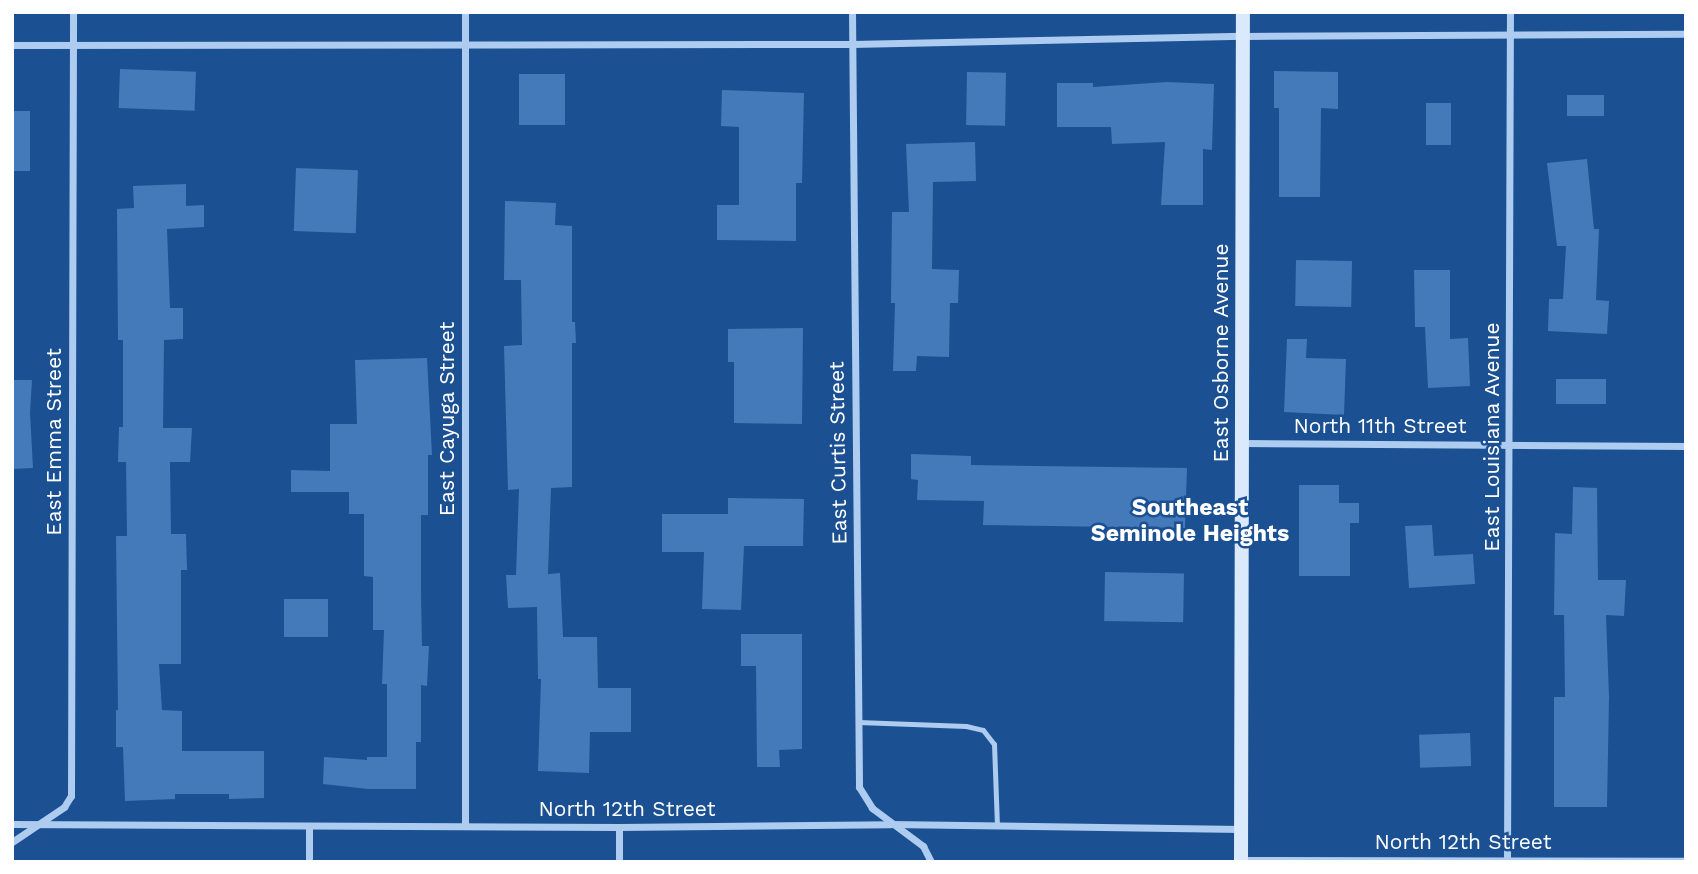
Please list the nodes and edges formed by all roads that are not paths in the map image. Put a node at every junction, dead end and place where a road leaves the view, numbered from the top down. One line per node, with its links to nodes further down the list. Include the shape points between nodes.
1 (73, 12): 12 (street, East Emma Street)
2 (465, 12): 9 (street, East Cayuga Street)
3 (852, 12): 10 (street, East Curtis Street)
4 (1243, 12): 8 (street, East Osborne Avenue)
5 (1510, 12): 6 (street, East Louisiana Avenue)
6 (1510, 34): 7 (street); 8 (street); 14 (street, East Louisiana Avenue)
7 (1686, 34)
8 (1243, 36): 10 (street); 13 (street, East Osborne Avenue)
9 (465, 43): 10 (street); 12 (street); 22 (street, East Cayuga Street)
10 (852, 44): 16 (street, East Curtis Street)
11 (12, 46): 12 (street)
12 (73, 46): 18 (street, East Emma Street, via 71,796)
13 (1242, 443): 14 (street, North 11th Street); 24 (street, East Osborne Avenue)
14 (1509, 444): 15 (street, North 11th Street); 27 (street, East Louisiana Avenue)
15 (1686, 446)
16 (858, 722): 19 (street, East Curtis Street, via 859,787 872,808); 20 (lane, via 984,730 994,744)
17 (12, 824): 18 (street, North 12th Street)
18 (41, 824): 21 (street, North 12th Street); 25 (street, East Emma Street)
19 (890, 824): 20 (street, North 12th Street); 23 (street, North 12th Street); 31 (street, East Curtis Street, via 923,846)
20 (997, 825): 24 (street, North 12th Street)
21 (309, 827): 22 (street, North 12th Street); 29 (street)
22 (465, 827): 23 (street, North 12th Street)
23 (619, 827): 30 (street)
24 (1241, 829): 26 (street, East Osborne Avenue)
25 (12, 842)
26 (1241, 861): 27 (street, North 12th Street)
27 (1507, 861): 28 (street, North 12th Street)
28 (1686, 861)
29 (309, 862)
30 (619, 862)
31 (931, 862)

